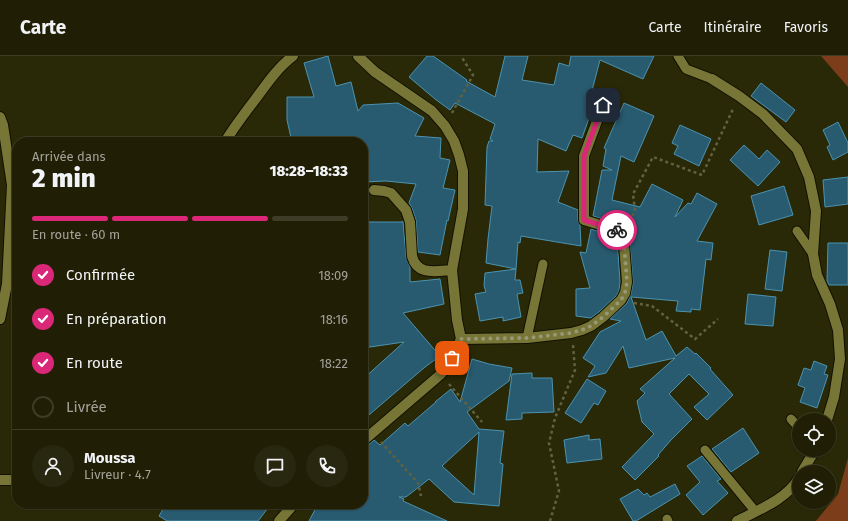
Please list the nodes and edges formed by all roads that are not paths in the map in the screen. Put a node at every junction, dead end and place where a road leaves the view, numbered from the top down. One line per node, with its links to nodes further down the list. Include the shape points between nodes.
1 (282, 56): 5 (street)
2 (293, 56): 5 (street)
3 (358, 56): 14 (street, via 375,72 432,111 454,141 463,172 463,209)
4 (678, 56): 6 (lane, via 686,69)
5 (280, 67): 9 (street)
6 (712, 79): 12 (street, via 763,114 797,149 809,177 816,211)
7 (603, 105): 17 (street, via 584,156 584,220 623,232 627,282 625,293 621,300 591,326 571,333)
8 (0, 117): 15 (street, via 12,185)
9 (228, 137)
10 (374, 190): 14 (street, via 391,193 406,210 410,222 412,256 418,267 424,270)
11 (797, 231): 12 (lane)
12 (813, 254): 19 (street, via 817,275 838,330 840,359)
13 (543, 264): 17 (lane)
14 (452, 270): 18 (street)
15 (12, 284): 16 (street)
16 (0, 319)
17 (527, 338): 18 (street)
18 (461, 339): 20 (street, via 441,374)
19 (829, 413)
20 (368, 436)
21 (705, 450): 26 (lane)
22 (0, 480): 23 (street)
23 (12, 480)
24 (792, 486): 26 (street, via 785,494)
25 (290, 509): 27 (street)
26 (755, 512): 28 (street)
27 (280, 521)
28 (737, 521)

